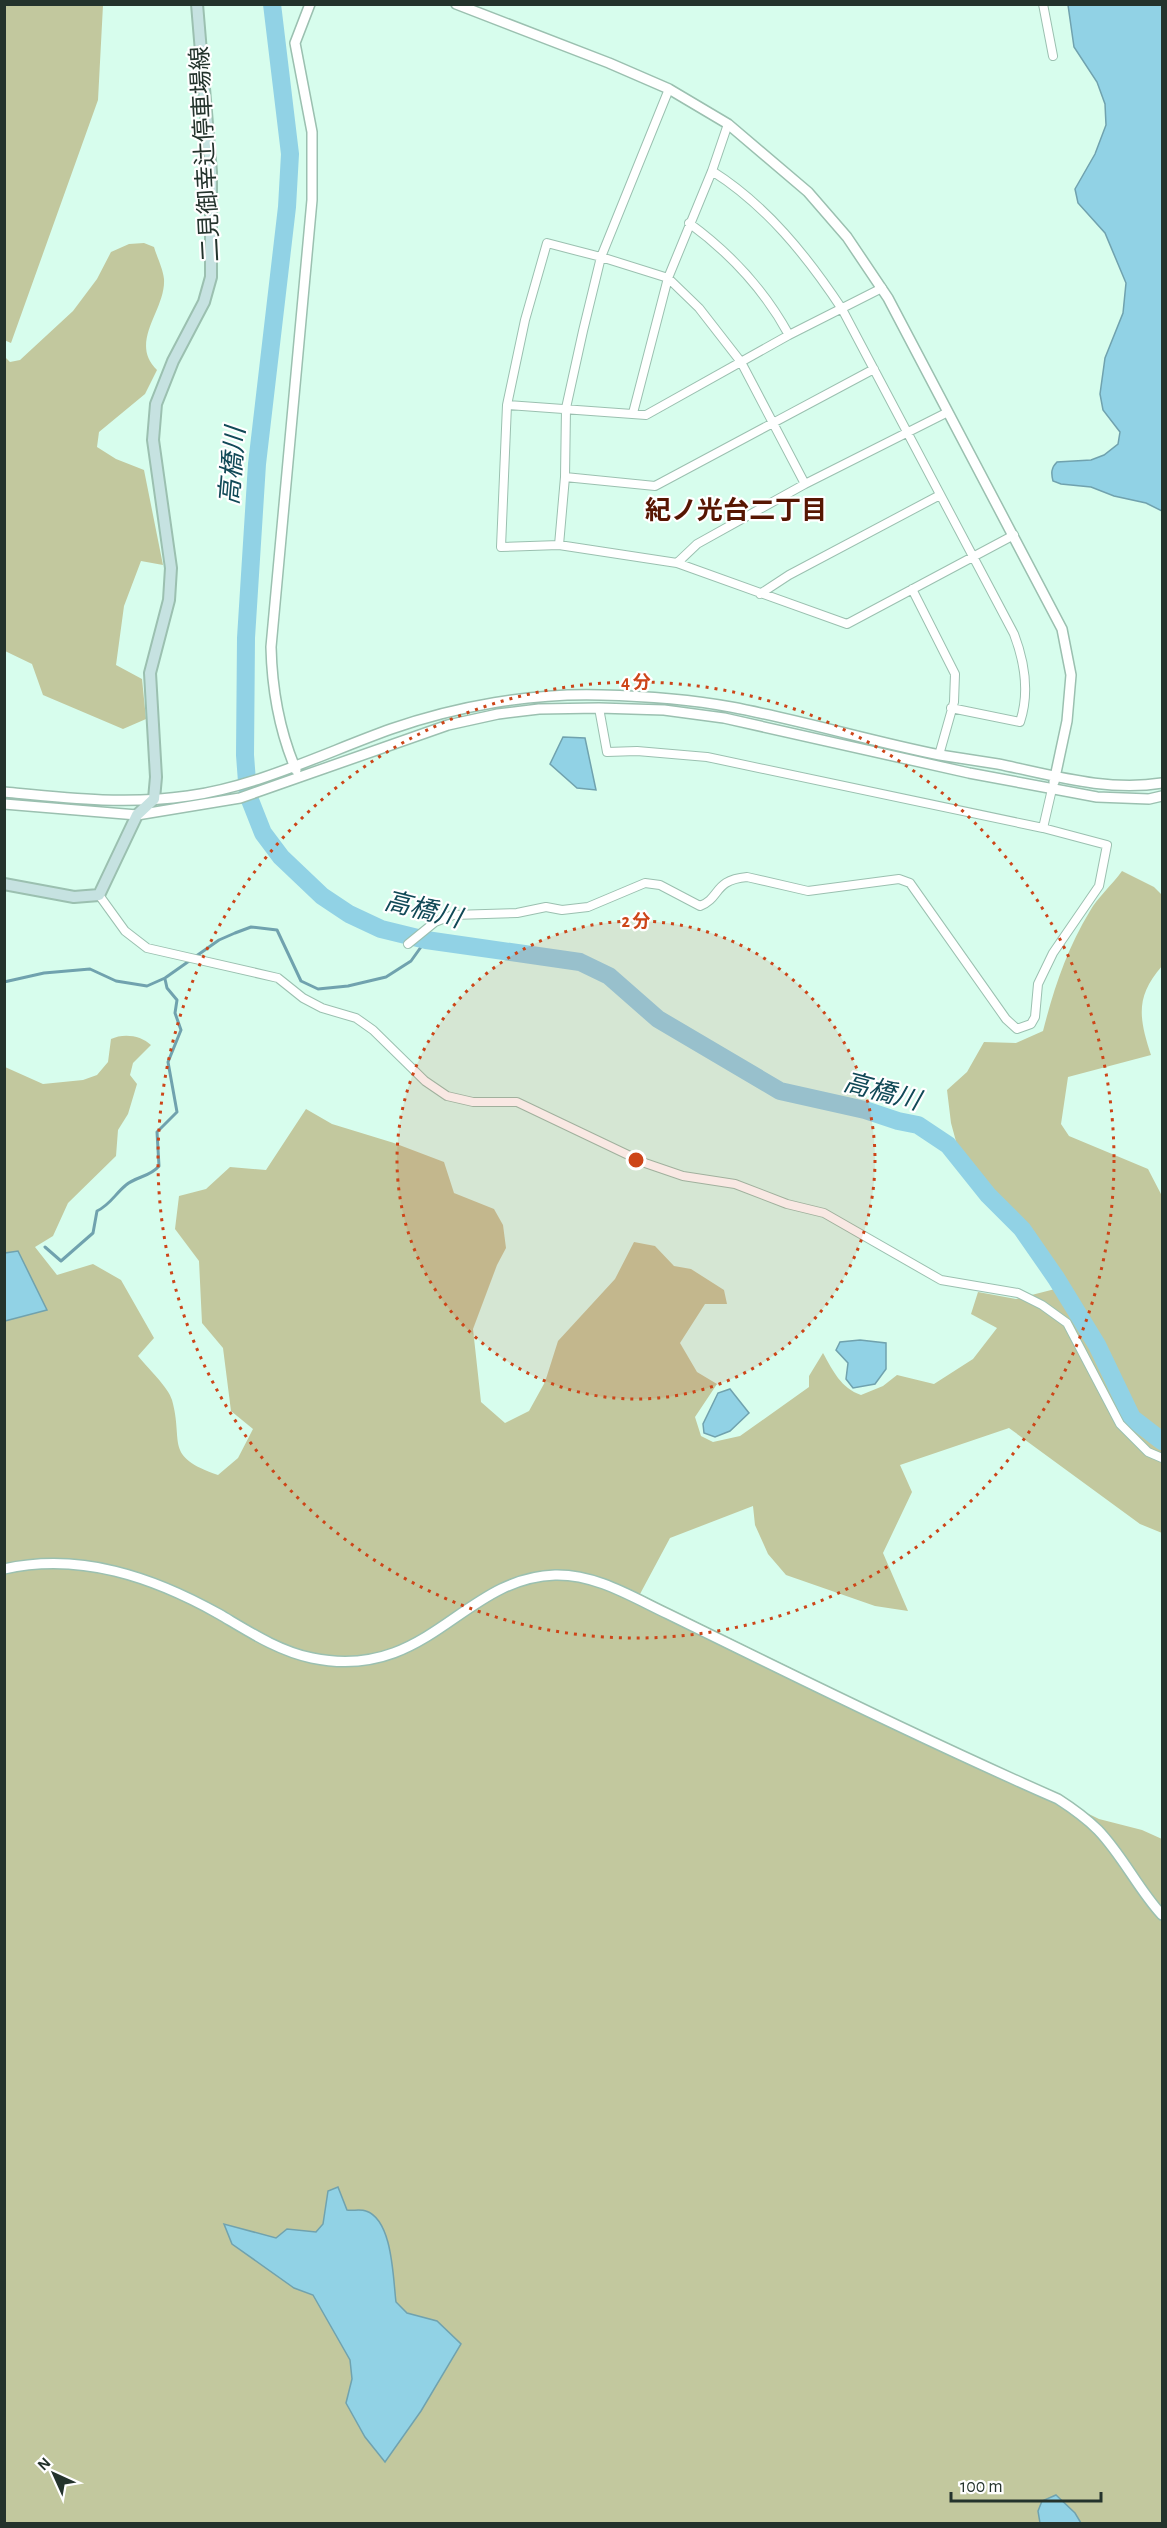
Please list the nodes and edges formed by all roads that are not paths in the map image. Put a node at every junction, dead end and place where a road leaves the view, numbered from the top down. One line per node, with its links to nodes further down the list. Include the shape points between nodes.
1 (196, 4): 42 (main road, 二見御幸辻停車場線, via 211,172 211,277 204,302 156,404 153,440 171,568 169,600 150,673 156,758)
2 (310, 4): 35 (street, via 295,43 312,132 312,200 271,647 273,692)
3 (456, 4): 6 (street)
4 (1043, 4): 5 (street)
5 (1053, 56)
6 (669, 89): 7 (street); 10 (street)
7 (728, 123): 8 (street); 12 (street, via 822,206)
8 (712, 171): 9 (street); 13 (street, via 744,194 775,224)
9 (689, 223): 11 (street); 14 (street, via 748,277 778,314)
10 (601, 256): 11 (street); 17 (street, via 547,243); 18 (street)
11 (668, 278): 15 (street, via 699,308); 20 (street)
12 (882, 288): 13 (street); 19 (street)
13 (842, 309): 14 (street); 16 (street)
14 (789, 335): 15 (street)
15 (741, 362): 20 (street, via 646,415); 21 (street)
16 (874, 369): 21 (street); 22 (street)
17 (507, 405): 18 (street); 27 (street, via 501,547)
18 (566, 408): 20 (street); 23 (street)
19 (948, 412): 22 (street); 26 (street)
20 (633, 413)
21 (775, 424): 23 (street, via 655,486); 24 (street)
22 (909, 433): 24 (street); 25 (street)
23 (565, 477): 27 (street)
24 (806, 484): 29 (street, via 697,544)
25 (940, 495): 28 (street); 31 (street)
26 (1014, 535): 28 (street); 36 (street, via 1056,615 1070,660 1069,708)
27 (558, 545): 29 (street)
28 (972, 557): 30 (street); 33 (street, via 1020,649 1025,707 1020,722)
29 (677, 563): 31 (street)
30 (912, 589): 31 (street, via 847,624); 33 (street, via 952,664 956,691)
31 (760, 594)
32 (599, 708): 37 (street, via 539,709 448,725); 39 (street, via 664,710 724,718); 45 (street, via 607,752 707,757)
33 (951, 708): 34 (street)
34 (939, 754): 35 (street, via 731,707 599,695 546,696 449,712); 36 (street)
35 (294, 766): 37 (street); 42 (street, via 189,796)
36 (1056, 777): 38 (street, via 1111,785); 39 (street)
37 (299, 778): 44 (street, via 240,798)
38 (1162, 783)
39 (1052, 789): 41 (street, via 1122,799); 45 (street)
40 (4, 792): 42 (street, via 119,802)
41 (1162, 796)
42 (154, 799): 44 (main road)
43 (4, 804): 44 (street)
44 (137, 815): 47 (main road)
45 (1043, 828): 48 (street, via 1107,845 1099,886 1053,953 1038,984 1035,1017 1031,1024 1017,1029 1005,1018 910,883 899,879 808,891 736,878 726,881 700,906 660,885 645,883 588,907 453,915 435,922)
46 (4, 884): 47 (main road, via 74,897)
47 (99, 895): 49 (street, via 125,931 147,948 278,978 322,1008 356,1018 381,1037 425,1082 447,1096 473,1102 518,1102 645,1163 683,1176 735,1184 824,1213 941,1280 1018,1293 1042,1305 1066,1323 1120,1424 1148,1452)
48 (408, 944)
49 (1162, 1458)
50 (4, 1569): 51 (street, via 50,1563 86,1565 128,1574 160,1584 279,1647 309,1658 349,1662 396,1654 521,1582 555,1575 601,1582 1058,1799 1099,1831)
51 (1162, 1915)

